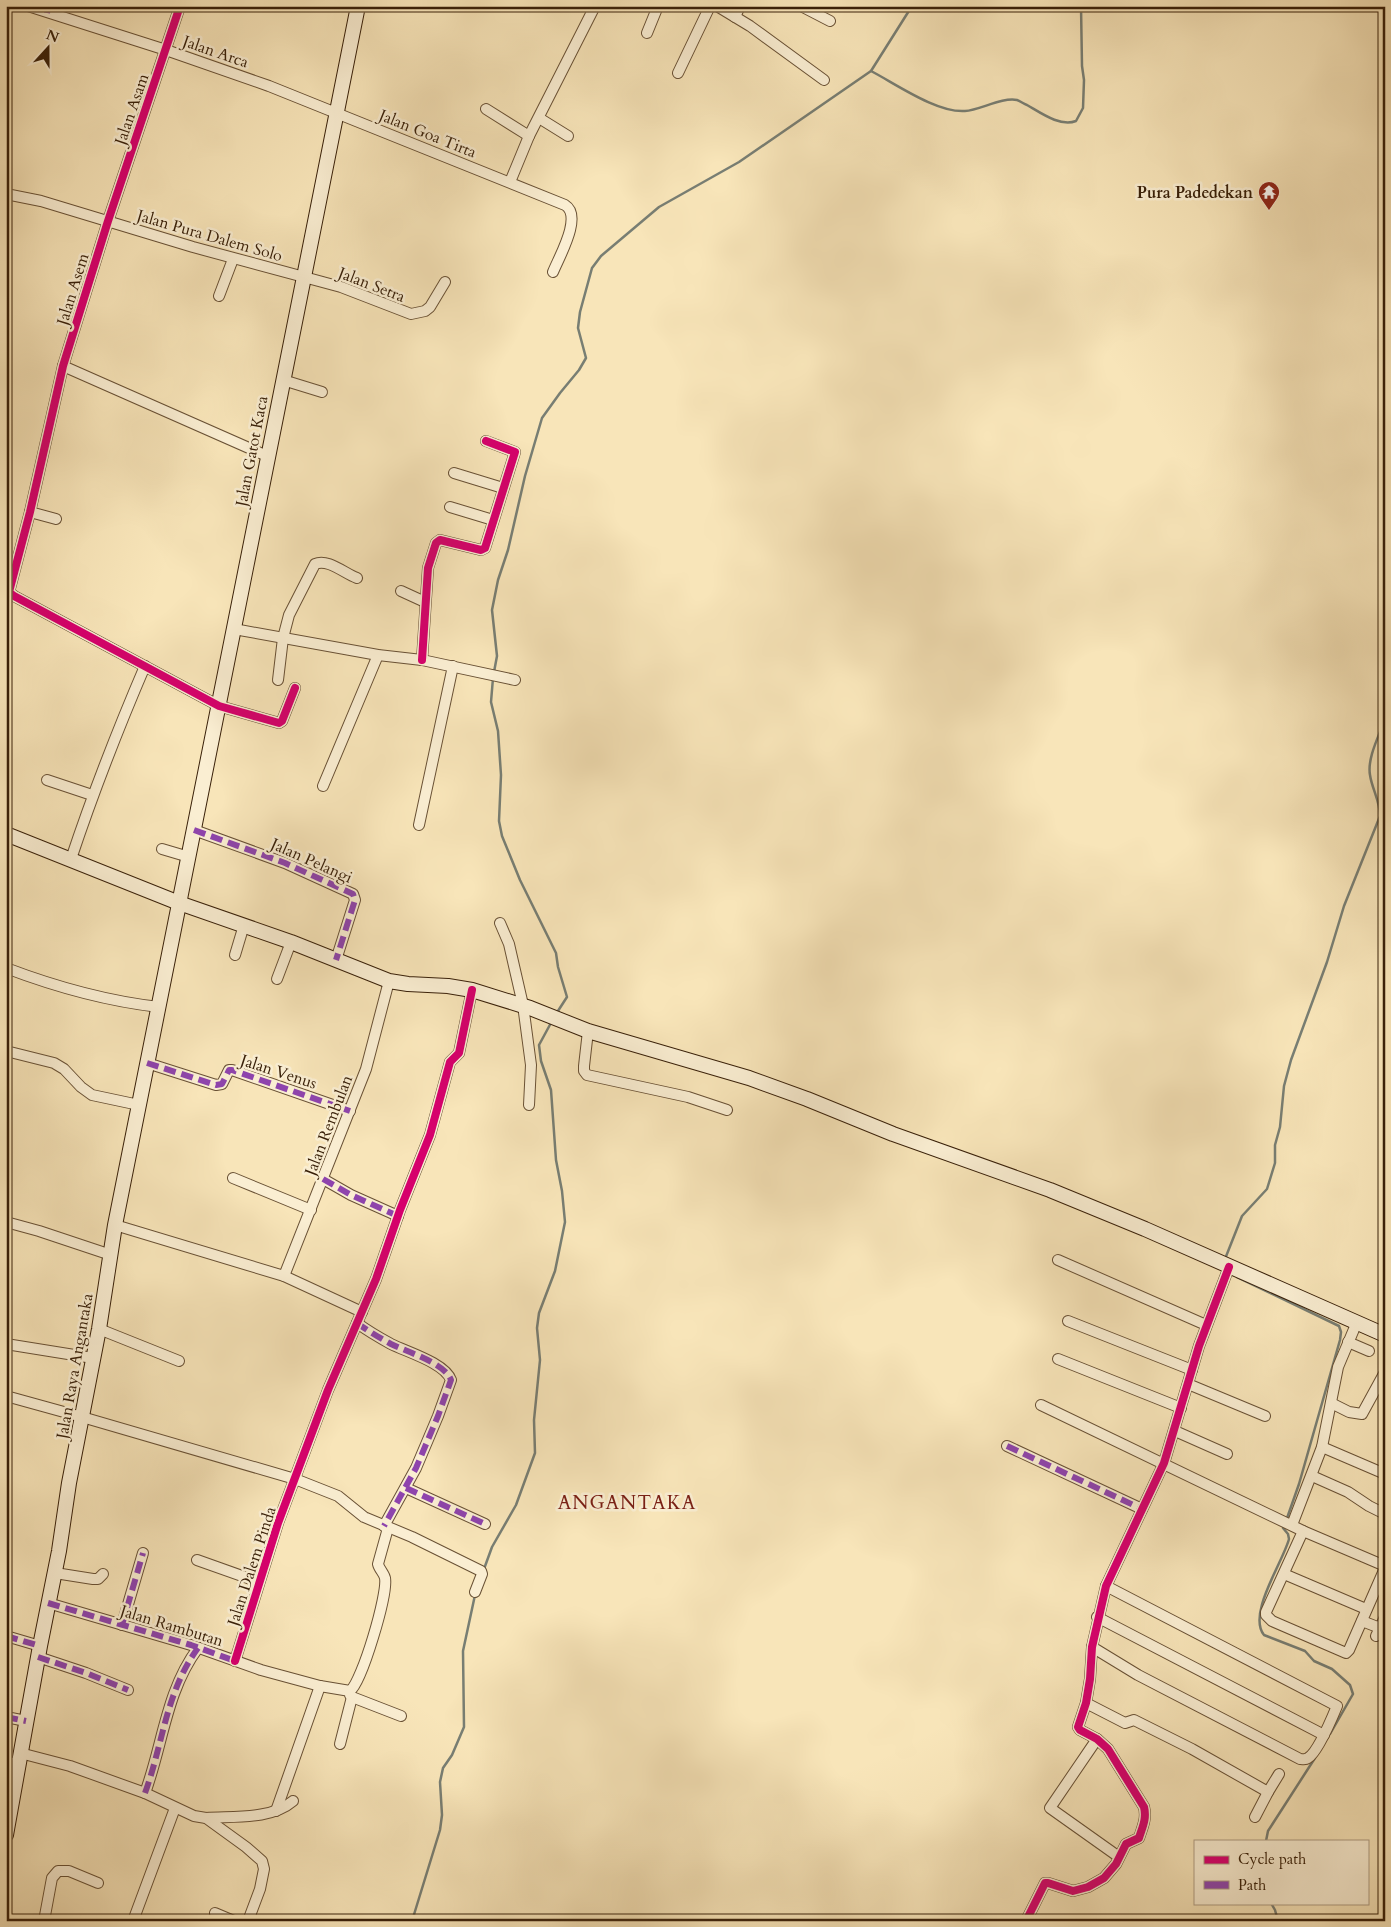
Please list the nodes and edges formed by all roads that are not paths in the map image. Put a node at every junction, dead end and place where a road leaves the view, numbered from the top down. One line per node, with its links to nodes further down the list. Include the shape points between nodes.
1 (28, 6): 10 (street, Jalan Arca)
2 (180, 6): 14 (street, Jalan Asam)
3 (358, 6): 18 (main road, Jalan Gatot Kaca)
4 (594, 6): 19 (street)
5 (658, 6): 13 (street)
6 (710, 6): 15 (street)
7 (717, 6): 11 (street)
8 (740, 6): 11 (street)
9 (801, 6): 12 (street)
10 (48, 9): 14 (street, Jalan Arca)
11 (735, 17): 16 (street)
12 (830, 21)
13 (646, 33)
14 (166, 50): 18 (street, Jalan Arca); 24 (street, Jalan Asam)
15 (678, 73)
16 (824, 80)
17 (486, 109): 20 (street)
18 (335, 112): 22 (street, Jalan Goa Tirta); 27 (main road, Jalan Gatot Kaca)
19 (539, 118): 20 (street); 21 (street)
20 (529, 136): 22 (street)
21 (568, 136)
22 (510, 182): 26 (street, Jalan Goa Tirta, via 570,209 571,229)
23 (6, 194): 24 (street, Jalan Pura Dalem Solo)
24 (108, 221): 25 (street, Jalan Pura Dalem Solo); 30 (street, Jalan Asem)
25 (233, 258): 27 (street, Jalan Pura Dalem Solo); 29 (street)
26 (553, 272)
27 (303, 276): 28 (street, Jalan Setra, via 411,314 430,307); 31 (main road, Jalan Gatot Kaca)
28 (445, 282)
29 (219, 296)
30 (63, 366): 34 (street); 38 (street, Jalan Asem)
31 (283, 380): 32 (street); 34 (main road, Jalan Gatot Kaca)
32 (322, 392)
33 (486, 441): 36 (street, via 514,451)
34 (268, 456): 44 (main road, Jalan Gatot Kaca)
35 (454, 473): 36 (street)
36 (503, 488): 40 (street)
37 (450, 507): 40 (street)
38 (30, 512): 39 (street); 48 (street, Jalan Asem, via 10,593)
39 (56, 519)
40 (493, 520): 43 (street, via 484,550 440,540 436,543 428,568)
41 (357, 578): 45 (street, via 330,564 315,564 294,605)
42 (401, 591): 43 (street)
43 (425, 602): 47 (street)
44 (234, 629): 45 (street); 53 (main road, Jalan Gatot Kaca)
45 (283, 638): 46 (street); 50 (street)
46 (378, 655): 47 (street); 55 (street)
47 (422, 660): 49 (street)
48 (145, 666): 53 (street); 56 (street)
49 (453, 666): 51 (street); 57 (street)
50 (278, 680)
51 (515, 680)
52 (295, 688): 53 (street, via 280,723)
53 (219, 706): 58 (main road, Jalan Gatot Kaca)
54 (47, 780): 56 (street)
55 (323, 786)
56 (92, 795): 62 (street)
57 (418, 825)
58 (194, 830): 61 (main road, Jalan Gatot Kaca); 68 (street, Jalan Pelangi, via 285,863 353,894 355,900)
59 (6, 834): 62 (main road)
60 (162, 849): 61 (street)
61 (189, 857): 63 (main road, Jalan Gatot Kaca)
62 (71, 858): 63 (main road)
63 (180, 903): 65 (main road); 74 (main road, Jalan Raya Angantaka)
64 (500, 923): 73 (street, via 510,944)
65 (244, 925): 66 (main road); 67 (street)
66 (291, 942): 68 (main road); 70 (street)
67 (235, 955)
68 (336, 960): 71 (main road)
69 (6, 968): 74 (street, via 75,992)
70 (278, 979)
71 (389, 981): 72 (main road); 81 (street, Jalan Rembulan, via 366,1069)
72 (472, 990): 73 (main road); 85 (street, Jalan Dalem Pinda, via 459,1053 450,1062 430,1135)
73 (523, 1005): 75 (main road); 79 (street, via 531,1066)
74 (159, 1007): 77 (main road, Jalan Raya Angantaka)
75 (588, 1030): 80 (street, via 584,1066 587,1074 688,1097); 90 (main road, via 749,1078 852,1116 893,1134 1050,1190)
76 (6, 1051): 78 (street, via 54,1063 92,1094)
77 (147, 1063): 78 (main road, Jalan Raya Angantaka); 81 (street, Jalan Venus, via 216,1085 222,1084 232,1070)
78 (140, 1105): 87 (main road, Jalan Raya Angantaka)
79 (529, 1105)
80 (727, 1110)
81 (350, 1111): 83 (street, Jalan Rembulan)
82 (233, 1178): 84 (street)
83 (323, 1178): 84 (street, Jalan Rembulan); 85 (street, via 351,1195)
84 (311, 1210): 91 (street, Jalan Rembulan)
85 (398, 1216): 92 (street, Jalan Dalem Pinda)
86 (6, 1222): 88 (street)
87 (115, 1225): 88 (main road, Jalan Raya Angantaka); 91 (street)
88 (111, 1255): 97 (main road, Jalan Raya Angantaka)
89 (1058, 1260): 96 (street)
90 (1229, 1267): 94 (main road); 96 (street)
91 (284, 1276): 92 (street)
92 (362, 1312): 95 (street, Jalan Dalem Pinda)
93 (1068, 1321): 105 (street)
94 (1356, 1322): 98 (main road); 99 (street)
95 (358, 1323): 121 (street, Jalan Dalem Pinda); 122 (street, via 437,1366 450,1378 438,1416)
96 (1206, 1325): 105 (street)
97 (99, 1329): 102 (main road, Jalan Raya Angantaka); 104 (street)
98 (1385, 1335)
99 (1348, 1342): 101 (street); 109 (street, via 1338,1367)
100 (6, 1344): 102 (street)
101 (1369, 1352)
102 (93, 1358): 112 (main road, Jalan Raya Angantaka)
103 (1058, 1359): 111 (street)
104 (179, 1361)
105 (1192, 1370): 107 (street)
106 (1385, 1373): 109 (street, via 1362,1414)
107 (1188, 1384): 111 (street); 113 (street)
108 (6, 1396): 112 (street)
109 (1331, 1403): 116 (street)
110 (1041, 1405): 118 (street)
111 (1181, 1408): 114 (street)
112 (82, 1416): 121 (street); 132 (main road, Jalan Raya Angantaka)
113 (1264, 1416)
114 (1175, 1431): 117 (street); 118 (street)
115 (1007, 1446): 123 (street)
116 (1322, 1447): 119 (street); 120 (street)
117 (1227, 1454)
118 (1164, 1463): 123 (street); 126 (street)
119 (1385, 1474)
120 (1312, 1476): 124 (street); 126 (street)
121 (294, 1480): 127 (street, via 338,1496 358,1513); 135 (street, Jalan Dalem Pinda)
122 (406, 1488): 125 (street); 127 (street)
123 (1142, 1509): 136 (street)
124 (1385, 1514)
125 (485, 1524)
126 (1292, 1526): 128 (street)
127 (386, 1527): 137 (street, via 412,1536 481,1571); 151 (street, via 378,1564 385,1579 377,1621 370,1649)
128 (1303, 1531): 131 (street); 134 (street)
129 (143, 1553): 143 (street)
130 (197, 1560): 135 (street)
131 (1385, 1567): 139 (street)
132 (55, 1573): 133 (street, via 94,1579); 138 (main road, Jalan Raya Angantaka)
133 (103, 1574)
134 (1284, 1574): 139 (street); 142 (street, via 1266,1612 1272,1621 1346,1653)
135 (259, 1582): 148 (street, Jalan Dalem Pinda)
136 (1106, 1586): 140 (street); 156 (street, via 1337,1706)
137 (475, 1592)
138 (48, 1603): 143 (street, Jalan Rambutan); 147 (main road, Jalan Raya Angantaka)
139 (1366, 1609): 142 (street)
140 (1097, 1617): 145 (street); 156 (street)
141 (1385, 1617): 142 (street, via 1378,1632)
142 (1362, 1621)
143 (122, 1625): 146 (street, Jalan Rambutan)
144 (6, 1636): 147 (street)
145 (1092, 1647): 152 (street); 156 (street, via 1138,1675 1300,1759 1310,1757)
146 (198, 1648): 148 (street, Jalan Rambutan); 162 (street, via 174,1690)
147 (39, 1651): 150 (street); 155 (main road, Jalan Raya Angantaka)
148 (235, 1661): 149 (street, Jalan Rambutan)
149 (320, 1686): 151 (street, Jalan Rambutan); 165 (street)
150 (128, 1690)
151 (351, 1694): 153 (street, Jalan Rambutan); 158 (street)
152 (1086, 1703): 157 (street, via 1078,1728); 161 (street, via 1125,1723 1132,1719)
153 (402, 1716)
154 (6, 1717): 155 (street)
155 (26, 1722): 159 (main road, Jalan Raya Angantaka)
156 (1324, 1735)
157 (1097, 1738): 169 (street, via 1108,1749 1140,1800 1145,1814 1139,1838 1126,1844); 169 (street, via 1050,1808)
158 (340, 1744)
159 (15, 1760): 162 (street, via 70,1766); 168 (main road, Jalan Raya Angantaka)
160 (1278, 1774): 161 (street)
161 (1268, 1792): 166 (street)
162 (144, 1794): 164 (street)
163 (293, 1801): 165 (street)
164 (175, 1808): 167 (street); 173 (street)
165 (276, 1810): 167 (street, via 268,1814)
166 (1255, 1816)
167 (206, 1818): 175 (street, via 246,1847 264,1865 260,1889)
168 (6, 1836)
169 (1118, 1857): 176 (street, via 1104,1878 1079,1891 1045,1884)
170 (98, 1883): 172 (street, via 68,1871 58,1871 52,1878)
171 (215, 1913): 174 (street)
172 (44, 1921)
173 (133, 1921)
174 (234, 1921)
175 (248, 1921)
176 (1026, 1921)

